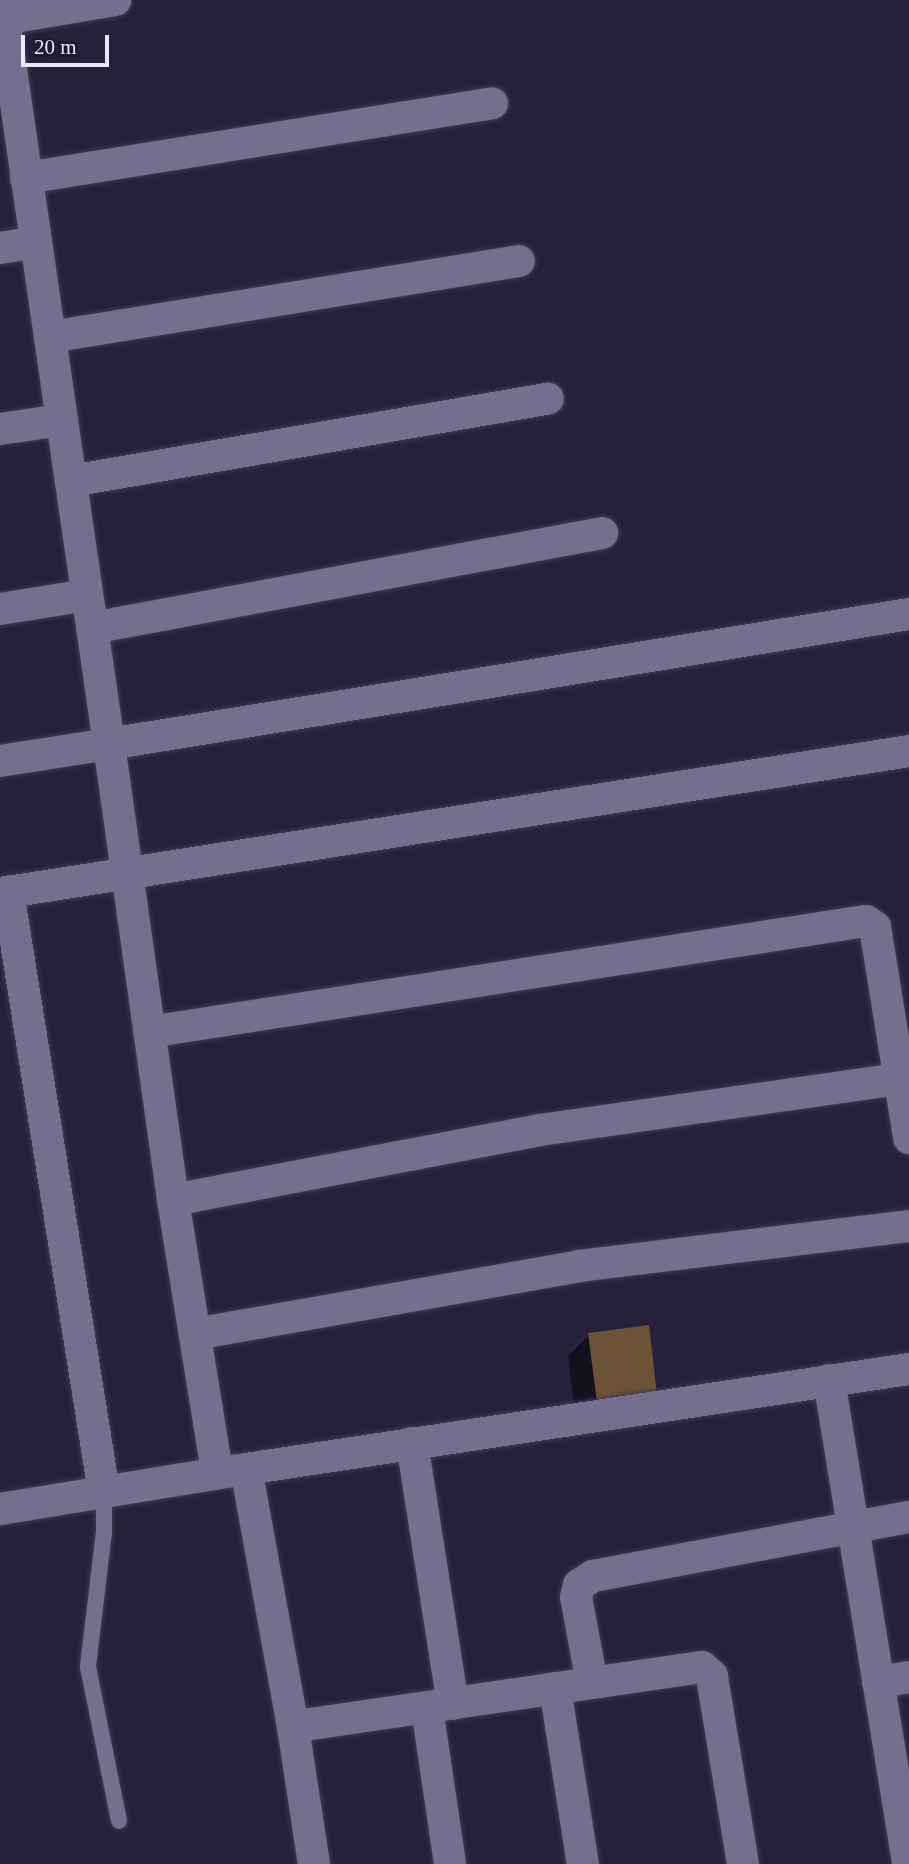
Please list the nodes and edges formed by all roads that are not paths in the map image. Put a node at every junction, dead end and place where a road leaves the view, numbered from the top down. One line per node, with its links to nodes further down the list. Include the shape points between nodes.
1 (115, 0): 2 (street)
2 (2, 10): 3 (street)
3 (6, 74): 5 (street)
4 (492, 103): 5 (street)
5 (26, 178): 6 (street)
6 (36, 242): 7 (street); 9 (street)
7 (0, 248)
8 (519, 261): 9 (street)
9 (50, 337): 11 (street)
10 (548, 399): 13 (street)
11 (62, 420): 12 (street); 13 (street)
12 (0, 429)
13 (71, 481): 15 (street)
14 (602, 533): 18 (street)
15 (87, 595): 16 (street); 18 (street)
16 (0, 609)
17 (909, 614): 19 (street)
18 (92, 628): 19 (street)
19 (109, 744): 21 (street); 22 (street)
20 (909, 751): 22 (street)
21 (0, 761)
22 (127, 874): 23 (street); 24 (street)
23 (4, 893): 34 (street)
24 (149, 1032): 25 (street, via 866,921 875,927); 27 (street)
25 (899, 1079): 26 (street); 27 (street, via 540,1130)
26 (909, 1138)
27 (173, 1200): 29 (street)
28 (909, 1226): 29 (street, via 579,1266)
29 (195, 1335): 33 (street)
30 (909, 1369): 31 (street)
31 (830, 1380): 32 (street); 37 (street)
32 (412, 1443): 33 (street); 42 (street)
33 (231, 1471): 34 (street); 43 (street)
34 (104, 1492): 35 (street); 45 (lane, via 104,1532 88,1667)
35 (0, 1509)
36 (909, 1517): 37 (street)
37 (855, 1525): 39 (street); 40 (street, via 632,1566 584,1580 576,1591 576,1605)
38 (909, 1677): 39 (street)
39 (878, 1682): 44 (street)
40 (592, 1683): 41 (street); 49 (street, via 696,1667 708,1670)
41 (555, 1688): 42 (street); 48 (street)
42 (440, 1706): 43 (street); 47 (street)
43 (293, 1727): 46 (street)
44 (905, 1819): 50 (street)
45 (119, 1821)
46 (314, 1864)
47 (450, 1864)
48 (583, 1864)
49 (743, 1864)
50 (908, 1864)

